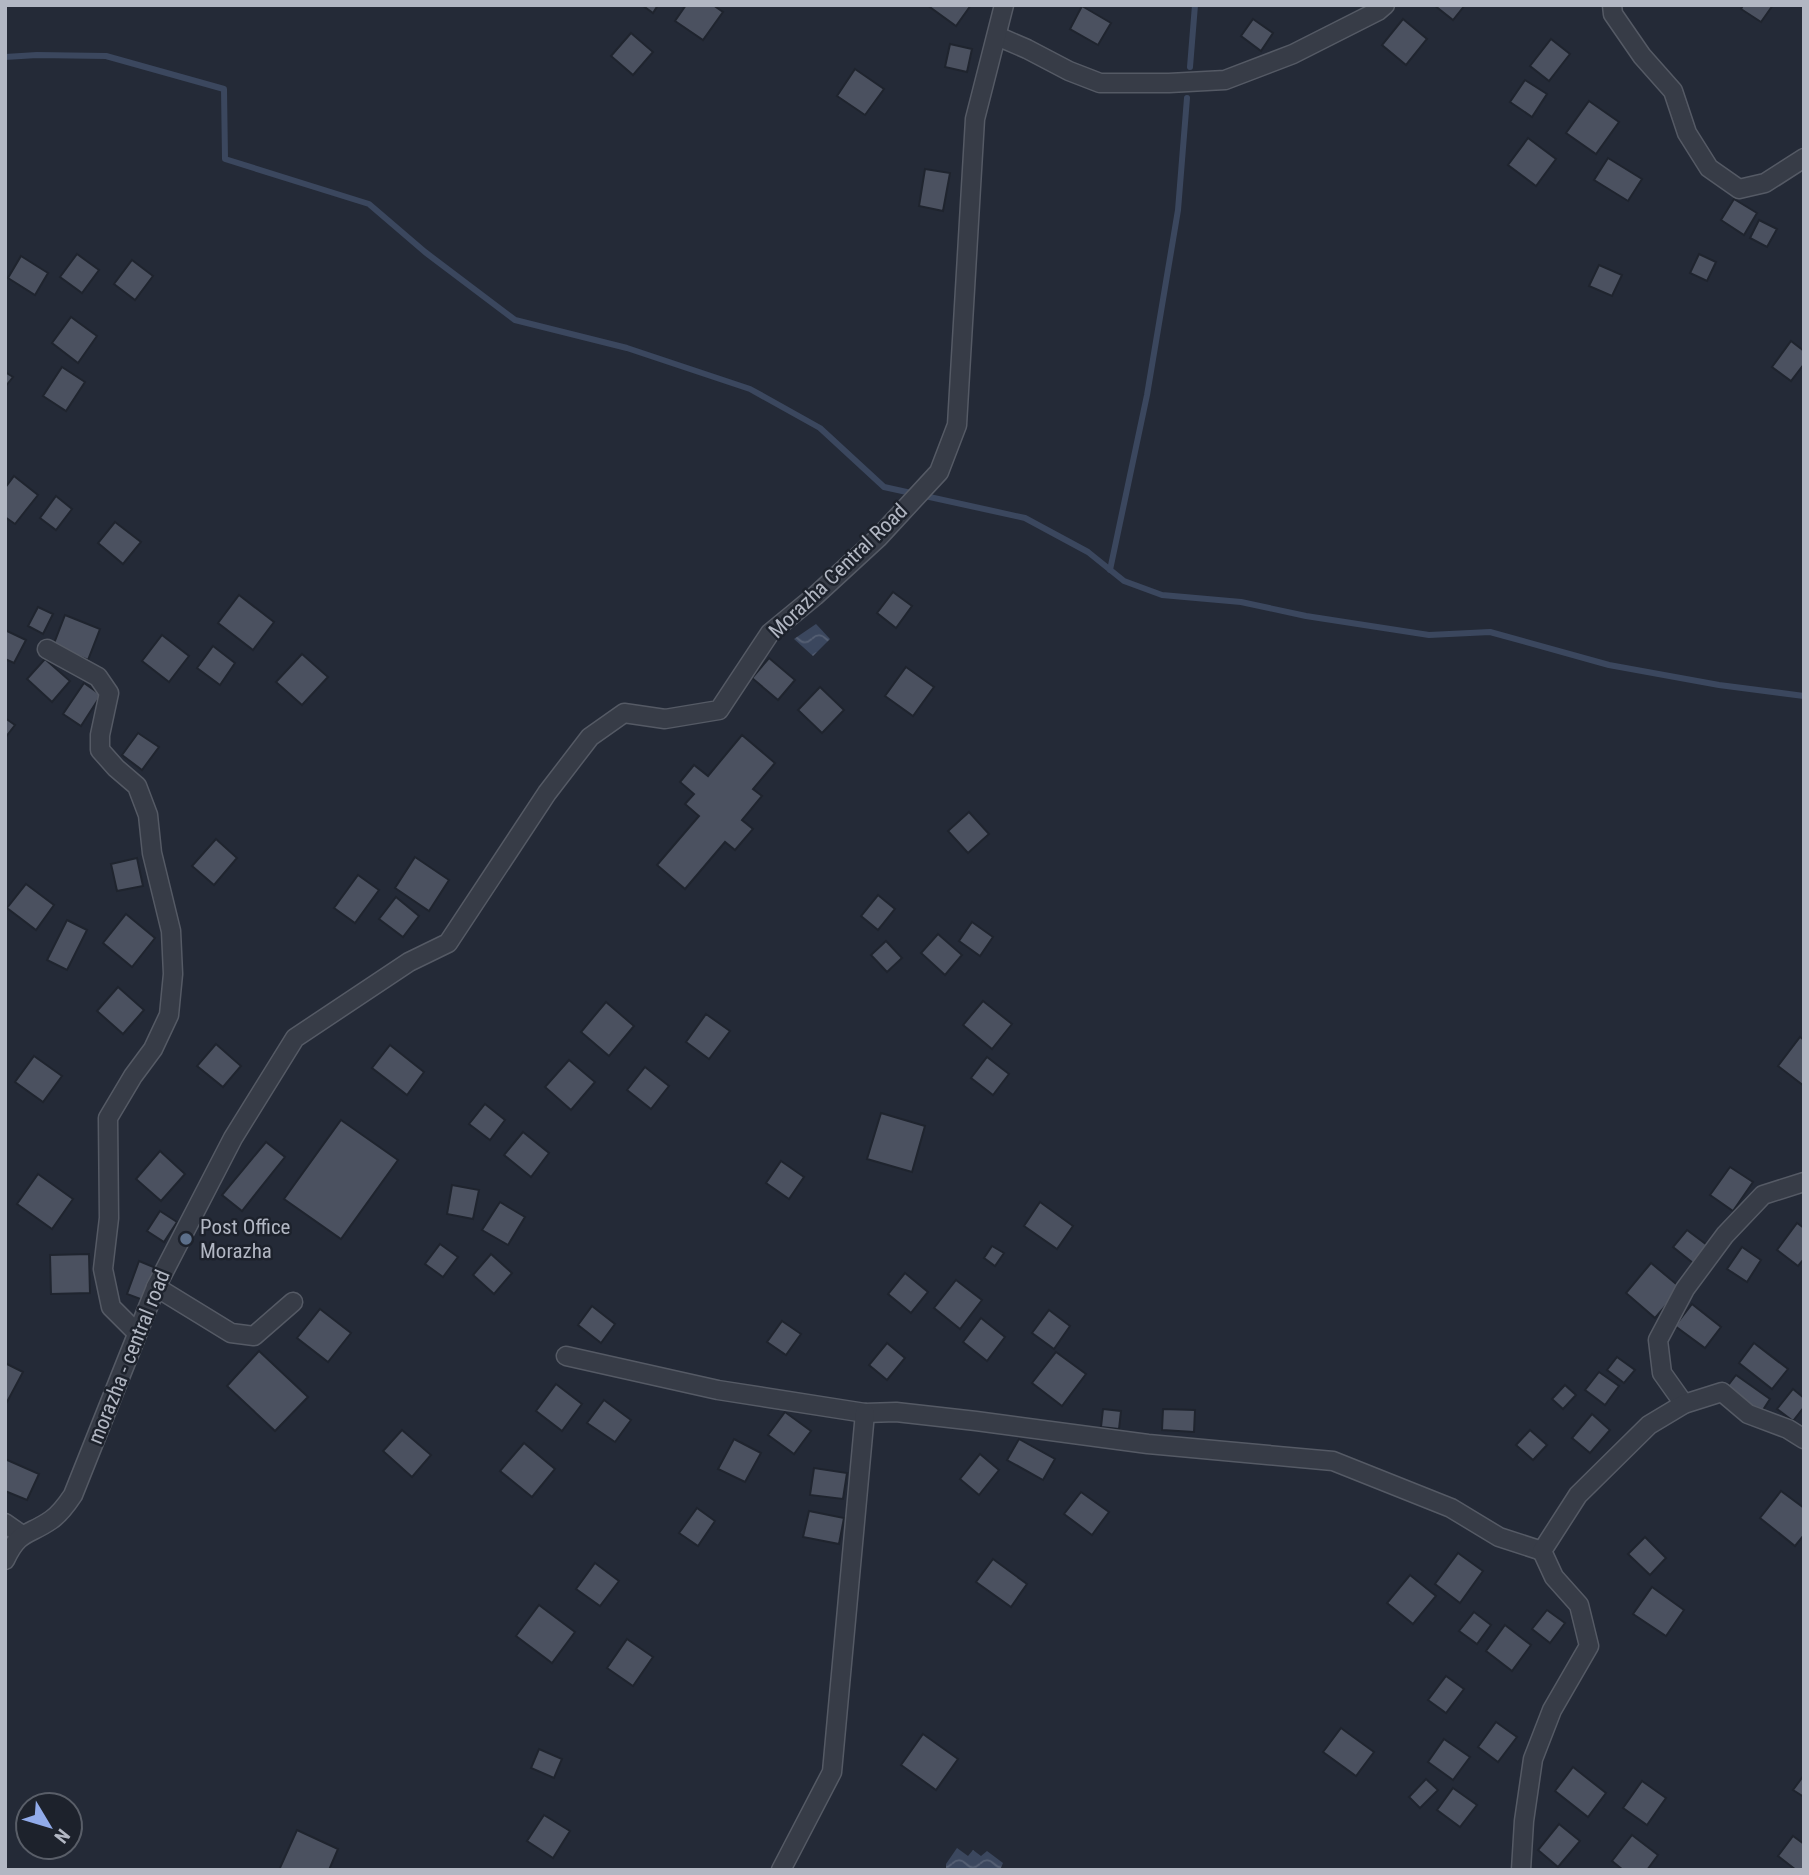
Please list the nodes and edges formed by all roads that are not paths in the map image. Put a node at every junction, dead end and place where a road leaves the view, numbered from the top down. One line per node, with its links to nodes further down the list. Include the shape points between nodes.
1 (1004, 5): 4 (street, Morazha Central Road)
2 (1385, 5): 4 (street, via 1293,54 1225,80 1100,83)
3 (1612, 5): 5 (street, via 1613,14 1642,56 1673,91 1687,133 1709,168 1739,189 1765,183)
4 (997, 36): 7 (street, Morazha Central Road, via 975,119 957,425 939,472 878,538 770,633 719,710 665,719 624,713 590,737 547,793 448,943)
5 (1804, 158)
6 (47, 649): 11 (street, via 98,677 109,693 100,750 138,786 172,931 169,1015 153,1049 108,1118 103,1269 111,1307)
7 (409, 962): 9 (street, morazha - central road, via 295,1038 233,1138)
8 (1804, 1182): 13 (street, via 1763,1195 1725,1235 1685,1289 1658,1340 1662,1373)
9 (156, 1287): 10 (street, via 231,1333 254,1336); 11 (street, morazha - central road)
10 (293, 1302)
11 (137, 1333): 17 (street, morazha - central road, via 73,1495 51,1520)
12 (566, 1356): 14 (street, via 718,1390)
13 (1684, 1404): 15 (street, via 1722,1392 1748,1414); 18 (street, via 1649,1425 1578,1495)
14 (865, 1413): 18 (street, via 896,1412 1148,1444 1333,1461 1451,1508 1499,1537); 20 (street, via 832,1772)
15 (1804, 1439)
16 (5, 1523): 17 (street)
17 (22, 1535): 19 (street, morazha - central road)
18 (1542, 1551): 21 (street, via 1554,1577 1580,1605 1589,1646 1552,1710 1533,1759)
19 (5, 1560)
20 (781, 1870)
21 (1521, 1870)

